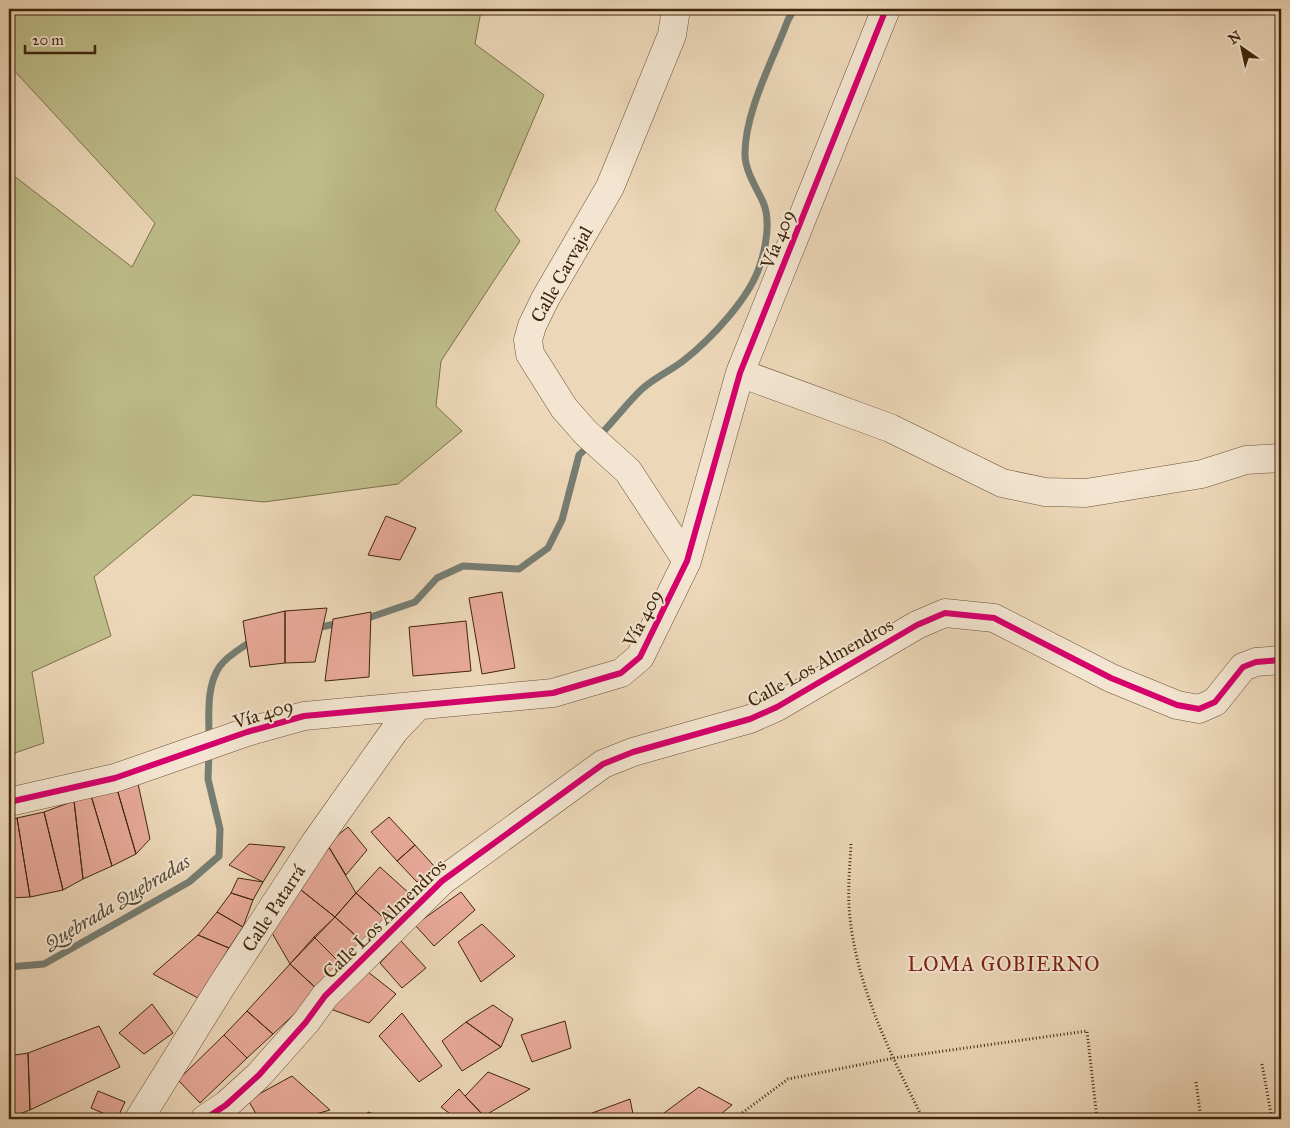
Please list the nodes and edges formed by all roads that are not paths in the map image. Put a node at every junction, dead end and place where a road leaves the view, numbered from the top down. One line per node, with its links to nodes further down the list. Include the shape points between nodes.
1 (676, 9): 5 (street, Calle Carvajal, via 672,35 610,187 545,299 528,340 530,354 564,408 628,471)
2 (886, 9): 3 (street, Vía 409)
3 (740, 373): 4 (street, via 890,428 1002,483 1045,492 1086,493 1202,474 1246,460); 5 (street, Vía 409)
4 (1281, 458)
5 (687, 561): 7 (street, Vía 409, via 640,657 621,674 553,693)
6 (1281, 660): 10 (street, Calle Los Almendros, via 1256,662 1243,667 1215,702 1199,709 1177,705 1111,678 994,618 945,613 917,625 777,708 604,764 442,881 330,990 259,1075)
7 (418, 706): 8 (street, Vía 409, via 304,716 247,732 115,778); 9 (street, Calle Patarrá, via 395,730 315,844)
8 (9, 802)
9 (141, 1116)
10 (206, 1119)

